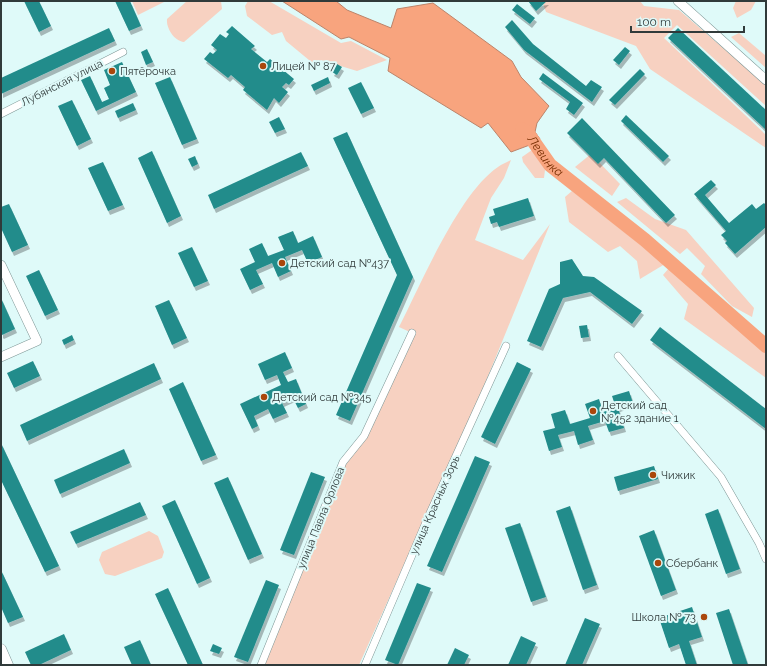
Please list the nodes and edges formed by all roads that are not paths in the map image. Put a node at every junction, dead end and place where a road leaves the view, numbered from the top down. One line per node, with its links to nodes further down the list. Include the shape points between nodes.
1 (678, 1): 3 (street)
2 (123, 52): 4 (street, Лубянская улица)
3 (766, 80)
4 (1, 114)
5 (1, 265): 9 (street, via 37,341)
6 (412, 333): 13 (street, улица Павла Орлова, via 364,436 343,462)
7 (506, 346): 14 (street, улица Красных Зорь)
8 (618, 356): 10 (street, via 721,477 760,543)
9 (1, 357)
10 (766, 559)
11 (1, 648): 12 (main road)
12 (8, 665)
13 (262, 665)
14 (365, 665)

